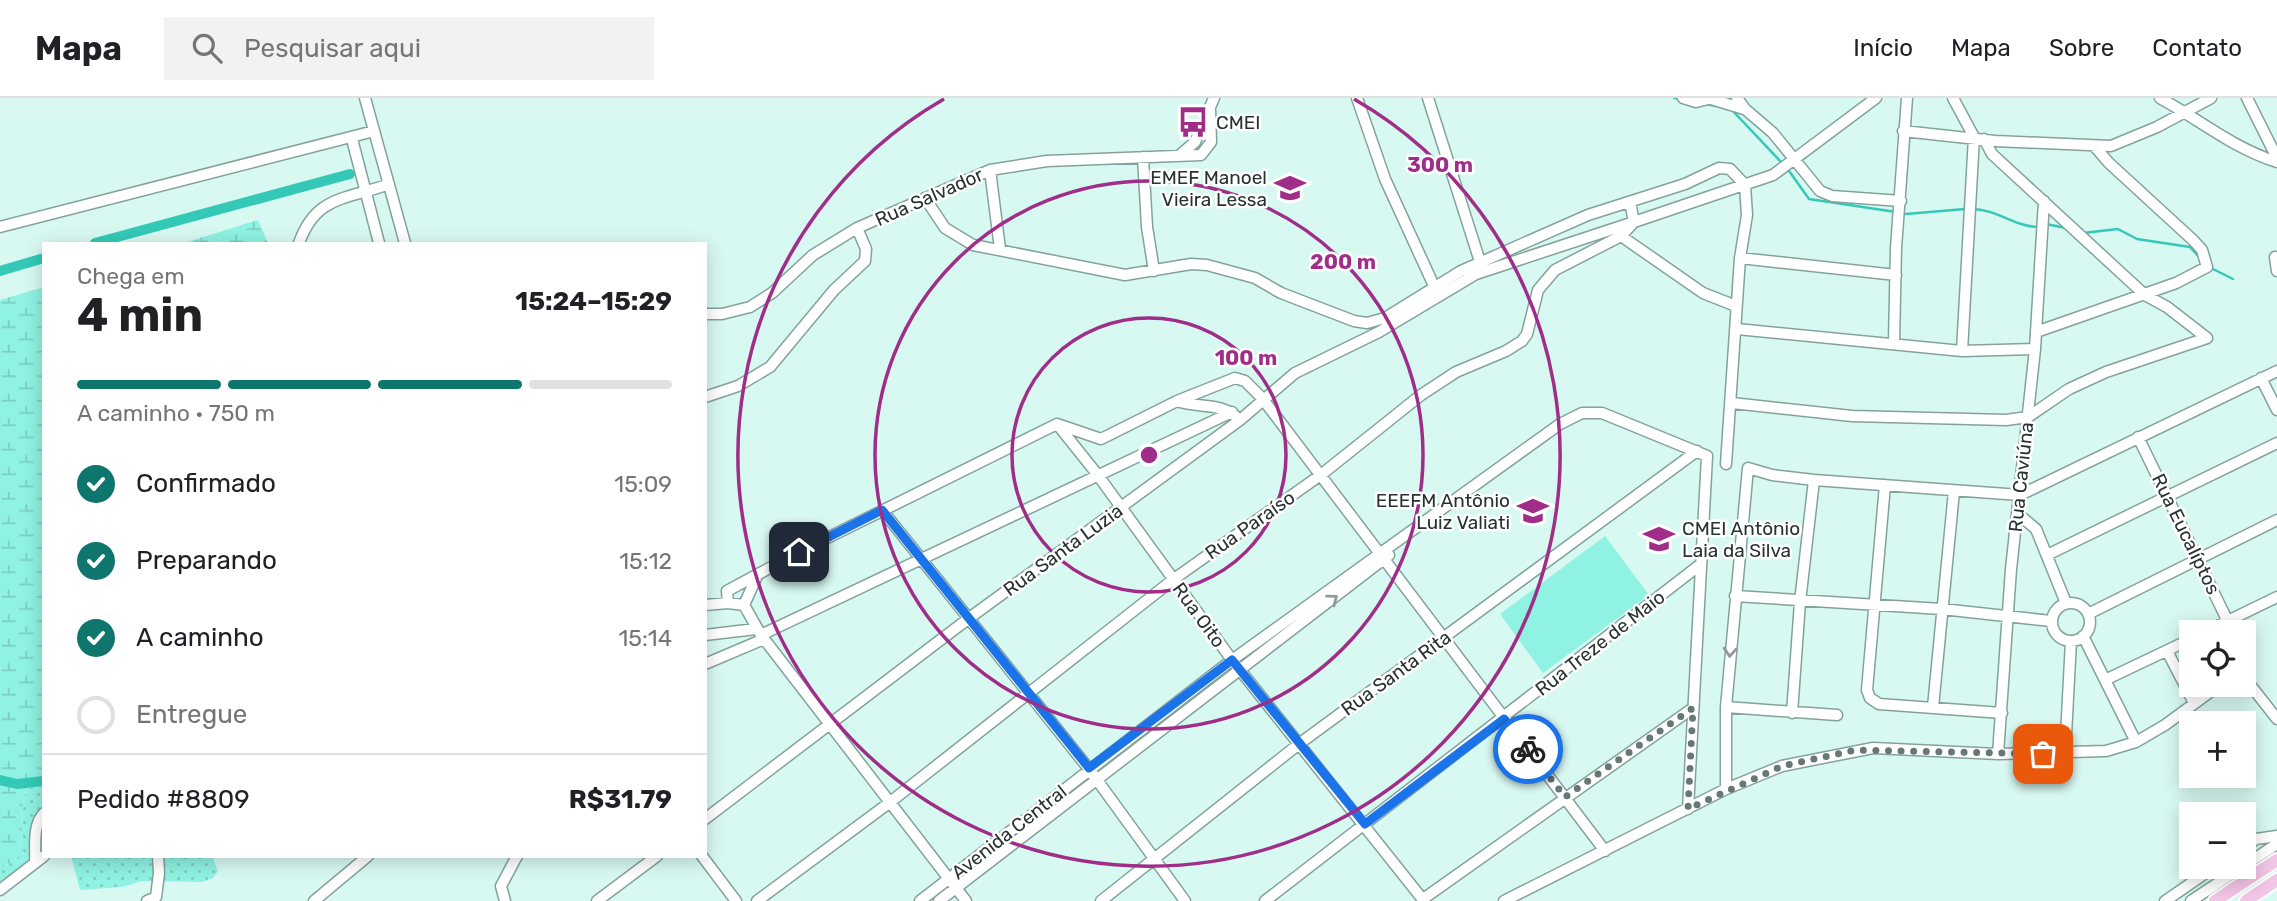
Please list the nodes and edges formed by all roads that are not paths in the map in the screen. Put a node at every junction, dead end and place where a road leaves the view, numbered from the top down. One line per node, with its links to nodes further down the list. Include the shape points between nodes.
1 (365, 98): 16 (street)
2 (1214, 98): 22 (street, Rua Salvador, via 1211,142 1206,151)
3 (1357, 98): 47 (street, via 1385,179)
4 (1429, 98): 43 (street)
5 (1683, 98): 6 (street, via 1696,102)
6 (1712, 98): 14 (street)
7 (1737, 98): 14 (street)
8 (1876, 98): 24 (street, Rua Paraíso)
9 (1907, 98): 17 (street)
10 (1953, 98): 18 (street)
11 (2160, 98): 15 (street)
12 (2211, 98): 15 (street)
13 (2246, 98): 20 (street)
14 (1745, 109): 24 (street, via 1773,133)
15 (2184, 110): 21 (street, via 2120,144); 23 (street, via 2228,142)
16 (374, 131): 19 (street); 26 (street)
17 (1903, 131): 18 (street); 30 (street)
18 (1979, 138): 21 (street); 31 (street); 55 (street)
19 (352, 139): 28 (street); 34 (street)
20 (2274, 144): 23 (street)
21 (2096, 148): 48 (street, via 2202,250 2207,267)
22 (1143, 157): 25 (street, Rua Salvador); 44 (street)
23 (2277, 160)
24 (1787, 164): 27 (street, Rua Paraíso); 30 (street, via 1826,194)
25 (990, 170): 29 (street, Rua Salvador); 40 (street)
26 (389, 184): 28 (street); 39 (street)
27 (1745, 186): 32 (street, via 1735,172 1719,168); 33 (street, Rua Paraíso); 42 (street, via 1747,215)
28 (365, 193): 37 (street, via 320,207); 38 (street)
29 (925, 198): 35 (street, Rua Salvador); 40 (street, via 957,238)
30 (1900, 201): 46 (street)
31 (2044, 201): 48 (street); 52 (street, Rua Caviúna)
32 (1630, 202): 33 (street); 43 (street, via 1588,215)
33 (1634, 222): 36 (street, Rua Paraíso); 43 (street)
34 (0, 227)
35 (857, 228): 50 (street, Rua Salvador, via 813,255 750,307); 58 (street, via 866,249 865,261 810,318 788,350 758,377)
36 (1621, 236): 49 (street, via 1703,293); 72 (street, Rua Paraíso, via 1555,270 1538,290 1522,341 1438,383)
37 (299, 242)
38 (379, 242)
39 (405, 242)
40 (1000, 249): 44 (street, via 1111,273)
41 (2275, 257): 45 (street)
42 (1740, 258): 46 (street); 49 (street)
43 (1481, 266): 47 (street); 59 (street, Rua Santa Luzia, via 1369,337 1295,373)
44 (1154, 271): 47 (street, via 1191,264 1234,271 1329,312 1367,323 1385,318)
45 (2277, 271)
46 (1896, 275): 53 (street)
47 (1434, 286)
48 (2145, 295): 52 (street); 64 (street, via 2207,338 2106,372 2068,389)
49 (1736, 306): 51 (street)
50 (707, 314)
51 (1737, 328): 53 (street); 61 (street)
52 (2036, 332): 54 (street, Rua Caviúna)
53 (1894, 342): 55 (street)
54 (2035, 349): 55 (street); 64 (street, Rua Caviúna)
55 (1962, 351)
56 (2277, 371): 57 (street)
57 (2261, 378): 62 (street); 67 (street)
58 (707, 396)
59 (1262, 398): 60 (street, via 1245,381 1235,378); 65 (street, Rua Santa Luzia); 72 (street)
60 (1177, 401): 63 (street, via 1222,406); 66 (street, via 1101,439)
61 (1732, 404): 64 (street, via 1925,419); 70 (street)
62 (2277, 410)
63 (1232, 412): 65 (street); 71 (street)
64 (2028, 417): 76 (street, Rua Caviúna)
65 (1240, 420): 78 (street, Rua Santa Luzia)
66 (1057, 424): 71 (street, Rua Oito); 79 (street)
67 (2138, 437): 76 (street); 77 (street, Rua Eucalíptos)
68 (2277, 443): 77 (street)
69 (1702, 453): 83 (street, Avenida Central, via 1602,412 1582,413 1401,537); 86 (street); 106 (street, Rua Santa Rita)
70 (1726, 464)
71 (1097, 474): 78 (street, Rua Oito); 84 (street)
72 (1322, 474): 83 (street); 88 (street, Rua Paraíso)
73 (1814, 480): 74 (street); 89 (street, via 1748,468); 91 (street)
74 (1885, 485): 75 (street); 96 (street)
75 (1954, 491): 76 (street); 97 (street)
76 (2020, 495): 80 (street, Rua Caviúna)
77 (2167, 495): 82 (street); 85 (street, Rua Eucalíptos)
78 (1119, 508): 88 (street, Rua Oito); 100 (street, Rua Santa Luzia)
79 (882, 510): 84 (street); 87 (street)
80 (2018, 514): 82 (street, via 2036,529); 99 (street, Rua Caviúna)
81 (2277, 520): 85 (street)
82 (2047, 555): 93 (street)
83 (1382, 556): 106 (street); 110 (street, Avenida Central); 112 (street, Avenida Central, one-way to 83)
84 (919, 558): 100 (street); 103 (street)
85 (2198, 559): 98 (street); 101 (street, Rua Eucalíptos)
86 (1701, 564): 120 (street); 124 (street, Rua Treze de Maio)
87 (758, 574): 92 (street, via 731,587 726,594); 95 (street)
88 (1174, 579): 110 (street, Rua Oito); 115 (street, Rua Paraíso)
89 (1735, 596): 91 (street); 118 (street, one-way to 118)
90 (2277, 597): 101 (street)
91 (1800, 602): 96 (street); 121 (street)
92 (728, 603): 94 (street); 95 (street)
93 (2067, 603): 98 (street, via 2079,605); 102 (street, via 2056,610)
94 (707, 605)
95 (744, 605): 103 (street)
96 (1875, 605): 97 (street); 119 (street, via 1870,698 1879,704)
97 (1942, 609): 99 (street); 119 (street)
98 (2088, 614): 105 (street, via 2089,626)
99 (2008, 617): 102 (street); 122 (street, Rua Caviúna)
100 (968, 619): 115 (street); 126 (street, Rua Santa Luzia)
101 (2228, 620)
102 (2052, 621): 107 (street, via 2060,637)
103 (760, 634): 104 (street); 111 (street); 126 (street)
104 (707, 635)
105 (2083, 636): 107 (street); 113 (street)
106 (1445, 637): 124 (street); 128 (street, Rua Santa Rita)
107 (2071, 641): 130 (street)
108 (2179, 645): 109 (street)
109 (2167, 651): 113 (street); 117 (street)
110 (1232, 660): 112 (street, Rua Oito); 131 (street, Avenida Central)
111 (707, 663)
112 (1241, 671): 128 (street, Rua Oito); 132 (street, Avenida Central)
113 (2107, 679): 127 (street)
114 (2256, 692): 125 (street)
115 (1027, 693): 131 (street); 135 (street, Rua Paraíso)
116 (2203, 697): 117 (street)
117 (2194, 703): 127 (street)
118 (1726, 707): 121 (street); 133 (street)
119 (1933, 707): 122 (street)
120 (1693, 708): 134 (street); 136 (street)
121 (1792, 713): 123 (street)
122 (2002, 713): 129 (street, Rua Caviúna)
123 (1837, 715)
124 (1504, 719): 134 (street); 139 (street, Rua Treze de Maio)
125 (2277, 719)
126 (831, 725): 135 (street); 138 (street, Rua Santa Luzia)
127 (2136, 742): 130 (street, via 2106,751)
128 (1299, 744): 139 (street, Rua Oito); 150 (street, Rua Santa Rita)
129 (1998, 754): 130 (street); 133 (street, via 1856,750 1782,766)
130 (2065, 754)
131 (1089, 768): 132 (street); 153 (street, Avenida Central)
132 (1097, 779): 150 (street); 156 (street, Avenida Central)
133 (1726, 789): 136 (street)
134 (1565, 797): 143 (street); 158 (street)
135 (889, 803): 153 (street); 164 (street, Rua Paraíso)
136 (1688, 809): 143 (street)
137 (42, 815): 152 (street)
138 (707, 818)
139 (1365, 824): 158 (street, Rua Oito); 170 (street, Rua Treze de Maio)
140 (2277, 836): 141 (street)
141 (2256, 839)
142 (2277, 844): 173 (street)
143 (1605, 851): 171 (street)
144 (42, 858): 152 (street)
145 (158, 858): 159 (street, via 159,889 156,897)
146 (366, 858): 160 (street)
147 (516, 858): 161 (street, via 502,886)
148 (654, 858): 162 (street)
149 (704, 858): 163 (street)
150 (1156, 858): 168 (street, Rua Santa Rita); 169 (street)
151 (2277, 860): 174 (main road)
152 (35, 863): 157 (street)
153 (949, 879): 156 (street); 165 (street, Avenida Central)
154 (2197, 879): 172 (street)
155 (2277, 880): 175 (main road)
156 (957, 888): 166 (street, Avenida Central); 167 (street)
157 (0, 890)
158 (1423, 900)
159 (147, 901)
160 (314, 901)
161 (505, 901)
162 (597, 901)
163 (736, 901)
164 (757, 901)
165 (920, 901)
166 (939, 901)
167 (966, 901)
168 (1101, 901)
169 (1185, 901)
170 (1265, 901)
171 (1504, 901)
172 (2165, 901)
173 (2191, 901)
174 (2215, 901)
175 (2246, 901)

